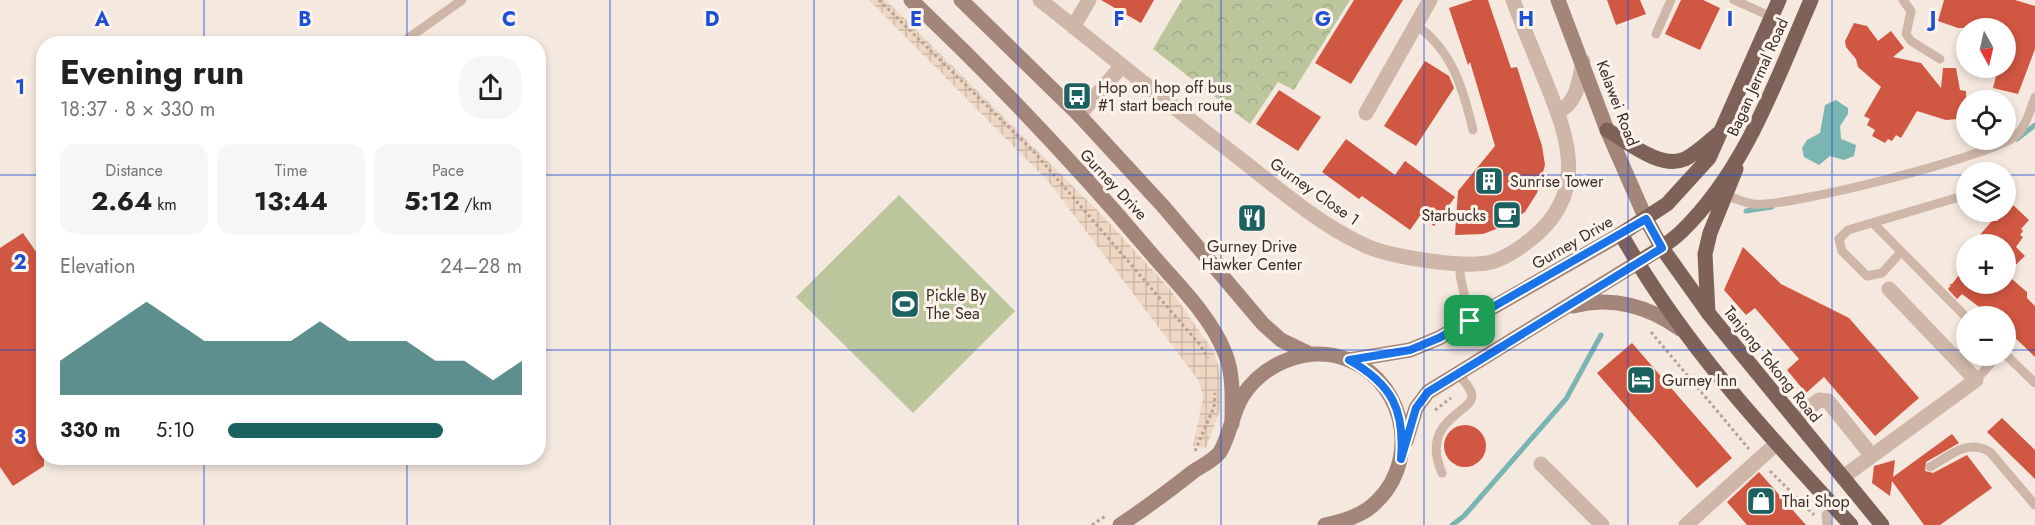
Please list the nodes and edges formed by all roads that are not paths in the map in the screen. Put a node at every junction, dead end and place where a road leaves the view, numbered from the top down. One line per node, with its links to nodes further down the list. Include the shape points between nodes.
1 (462, 0): 18 (lane)
2 (911, 0): 53 (main road, Gurney Drive, via 1114,208 1198,308 1225,351 1232,372)
3 (961, 0): 25 (main road, Gurney Drive)
4 (1040, 0): 16 (street, Gurney Close 1)
5 (1089, 0): 16 (street)
6 (1430, 0): 15 (street)
7 (1513, 0): 23 (street, Gurney Close 1)
8 (1558, 0): 20 (main road, Kelawei Road)
9 (1671, 0): 17 (lane)
10 (1734, 0): 14 (lane)
11 (1779, 0): 14 (main road, Bagan Jermal Road)
12 (1811, 0): 29 (main road, Bagan Jermal Road)
13 (1903, 0): 19 (lane, via 1911,11 1905,30 1908,38)
14 (1772, 16): 28 (main road, Bagan Jermal Road)
15 (1416, 25): 24 (street); 26 (lane, via 1434,38 1448,58 1466,100)
16 (1073, 27): 21 (street, Gurney Close 1)
17 (1656, 34)
18 (411, 36)
19 (1940, 59)
20 (1583, 61): 23 (street, via 1573,99); 27 (main road, Kelawei Road)
21 (1120, 67): 25 (street); 38 (street, Gurney Close 1, via 1313,216 1342,234 1364,246)
22 (2035, 97): 30 (lane, via 2023,128 1995,147 1801,199 1754,204)
23 (1558, 112): 38 (street, Gurney Close 1, via 1569,159 1568,180 1562,203 1551,222 1517,250 1494,262)
24 (1366, 113)
25 (1078, 115): 45 (main road, Gurney Drive, via 1163,206 1263,324 1281,340)
26 (1473, 130)
27 (1607, 130): 28 (main road, via 1654,157 1674,162 1693,154); 32 (main road, Kelawei Road)
28 (1721, 132): 32 (main road, Bagan Jermal Road, via 1703,166 1667,204)
29 (1741, 155): 30 (main road); 35 (main road, Bagan Jermal Road, via 1683,231)
30 (1727, 196): 42 (main road, via 1710,233 1706,254)
31 (1956, 198): 33 (lane)
32 (1646, 219): 34 (main road, Gurney Drive); 35 (main road, Tanjong Tokong Road)
33 (1873, 223): 36 (lane); 36 (lane, via 1842,234 1839,239 1842,251 1863,273 1882,273)
34 (1621, 234): 37 (main road); 43 (main road, Gurney Drive)
35 (1662, 248): 37 (main road); 42 (main road, Tanjong Tokong Road)
36 (1901, 252): 40 (lane)
37 (1637, 263): 41 (main road); 44 (main road)
38 (1461, 265): 43 (lane)
39 (1889, 289): 50 (street)
40 (1956, 307)
41 (1558, 310): 44 (main road, via 1612,302 1640,307); 49 (main road)
42 (1708, 314): 52 (main road, Tanjong Tokong Road)
43 (1470, 321): 46 (main road, Gurney Drive, via 1410,350)
44 (1687, 334): 54 (main road)
45 (1310, 354): 46 (main road); 53 (main road, via 1283,361 1259,376 1242,398)
46 (1349, 360): 56 (main road, via 1370,372 1387,389 1398,411 1403,435)
47 (2016, 364): 51 (lane)
48 (1988, 366): 50 (lane)
49 (1457, 372): 56 (main road, via 1428,392 1416,408); 59 (lane, via 1473,398 1451,416 1441,431 1436,454)
50 (1976, 380): 55 (street)
51 (2035, 382)
52 (1795, 419): 55 (street, via 1819,400 1828,401); 60 (main road, Tanjong Tokong Road)
53 (1232, 424): 63 (main road, via 1219,453)
54 (1776, 444): 62 (main road); 66 (street)
55 (1872, 456): 60 (street)
56 (1401, 459): 64 (main road, via 1383,495 1350,519)
57 (1541, 465): 65 (street)
58 (1930, 467): 61 (lane, via 1966,446 1983,447)
59 (1442, 473)
60 (1842, 477): 68 (main road, Tanjong Tokong Road)
61 (2035, 505)
62 (1829, 517): 67 (main road)
63 (1120, 525)
64 (1325, 525)
65 (1602, 525)
66 (1686, 525)
67 (1851, 525)
68 (1882, 525)

